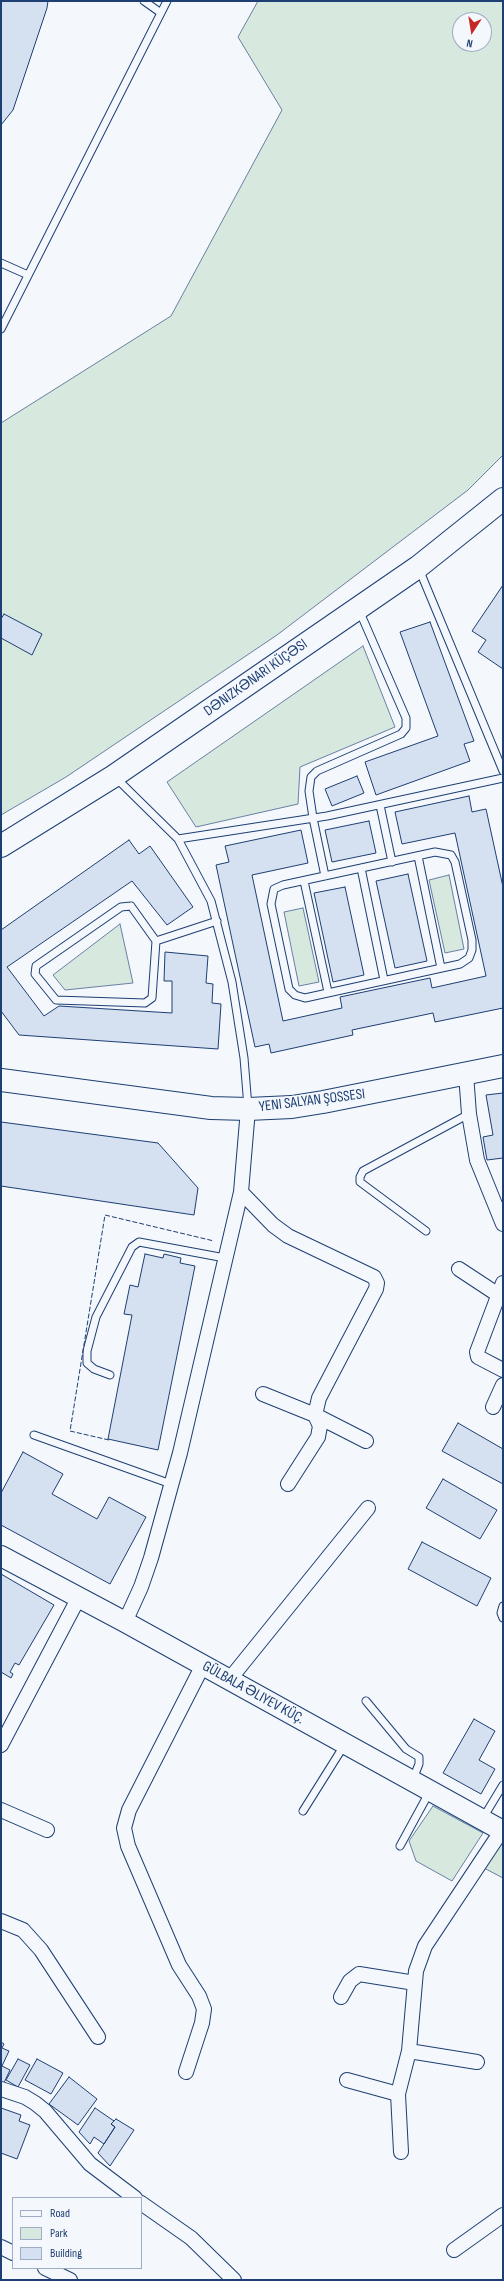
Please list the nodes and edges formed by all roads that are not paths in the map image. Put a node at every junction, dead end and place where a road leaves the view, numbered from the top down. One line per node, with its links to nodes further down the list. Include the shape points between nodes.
1 (144, 1): 3 (lane)
2 (167, 1): 3 (lane)
3 (161, 13): 5 (lane)
4 (1, 263): 5 (lane)
5 (28, 275): 6 (lane)
6 (1, 329)
7 (501, 505): 8 (highway)
8 (418, 567): 9 (highway); 10 (lane)
9 (358, 608): 11 (highway); 14 (lane, via 406,718 406,728 401,734 317,771 311,777 309,791)
10 (503, 771)
11 (114, 776): 15 (lane); 16 (highway)
12 (503, 778): 13 (lane)
13 (380, 805): 14 (lane); 18 (lane)
14 (313, 818): 15 (lane); 20 (lane)
15 (178, 839): 22 (lane, via 211,901)
16 (1, 846)
17 (418, 856): 18 (lane); 24 (lane); 24 (lane, via 442,852 450,855 455,862 472,940 469,958 460,964)
18 (392, 862): 19 (lane)
19 (361, 868): 20 (lane); 25 (lane)
20 (325, 876): 21 (lane)
21 (304, 881): 26 (lane); 26 (lane, via 274,889 271,904 289,989 294,995 305,998)
22 (217, 921): 23 (lane); 30 (lane, via 232,982 244,1058)
23 (156, 941): 23 (lane, via 131,906 121,906 36,966 35,974 56,1000 145,1003 152,998 154,989)
24 (442, 968): 25 (lane)
25 (384, 980): 26 (lane)
26 (328, 992)
27 (503, 1066): 28 (highway, YENI SALYAN ŞOSSESI)
28 (466, 1074): 30 (highway, YENI SALYAN ŞOSSESI, via 292,1107); 31 (street)
29 (1, 1080): 30 (highway, YENI SALYAN ŞOSSESI, via 211,1108)
30 (248, 1109): 32 (street)
31 (469, 1114): 33 (street, via 477,1160); 34 (lane, via 363,1171 360,1177 360,1182)
32 (241, 1192): 35 (street); 43 (street, via 273,1225 288,1236 374,1277 377,1283 319,1398)
33 (503, 1224)
34 (426, 1231)
35 (225, 1258): 39 (lane, via 139,1242 132,1247 96,1317 86,1351 87,1363 94,1369); 46 (street)
36 (459, 1269): 37 (street)
37 (501, 1293): 38 (street, via 477,1352 478,1357)
38 (503, 1370)
39 (110, 1375)
40 (503, 1385): 42 (street)
41 (263, 1394): 43 (street)
42 (493, 1407)
43 (315, 1415): 45 (street); 47 (street, via 320,1426 318,1437)
44 (34, 1435): 46 (lane)
45 (366, 1441)
46 (171, 1484): 53 (street, via 151,1558)
47 (288, 1484)
48 (368, 1508): 55 (street)
49 (1, 1556): 50 (street, GÜLBALA ƏLIYEV KÜÇ.)
50 (78, 1599): 53 (street, GÜLBALA ƏLIYEV KÜÇ.); 58 (street)
51 (503, 1606): 52 (lane, via 500,1613)
52 (503, 1618)
53 (125, 1622): 54 (street, GÜLBALA ƏLIYEV KÜÇ.)
54 (202, 1665): 55 (street, GÜLBALA ƏLIYEV KÜÇ.); 74 (street, via 129,1810 124,1828 128,1846 179,1965 199,1996 204,2009)
55 (229, 1680): 57 (street, GÜLBALA ƏLIYEV KÜÇ.)
56 (366, 1701): 59 (lane, via 406,1749 419,1757)
57 (345, 1744): 59 (street, GÜLBALA ƏLIYEV KÜÇ.); 63 (lane)
58 (1, 1745)
59 (412, 1781): 61 (street, GÜLBALA ƏLIYEV KÜÇ.)
60 (503, 1785): 64 (lane)
61 (430, 1791): 64 (street, GÜLBALA ƏLIYEV KÜÇ.); 67 (lane)
62 (1, 1810): 65 (street)
63 (303, 1810)
64 (482, 1820): 66 (street, GÜLBALA ƏLIYEV KÜÇ.)
65 (47, 1830)
66 (502, 1831): 69 (street, via 425,1946 416,1971)
67 (400, 1846)
68 (1, 1921): 71 (street, via 24,1930)
69 (415, 1983): 70 (street, via 359,1974 350,1981); 72 (street)
70 (341, 1997)
71 (98, 2037)
72 (409, 2051): 73 (street); 77 (street)
73 (477, 2062)
74 (186, 2072)
75 (347, 2080): 77 (street)
76 (1, 2089): 79 (street, via 26,2097 45,2111 90,2164)
77 (398, 2094): 78 (street)
78 (401, 2152)
79 (134, 2197)
80 (142, 2203): 87 (street, via 191,2238)
81 (503, 2215): 83 (street)
82 (1, 2247): 84 (street)
83 (454, 2250)
84 (12, 2252)
85 (48, 2269): 86 (street)
86 (70, 2280)
87 (234, 2280)

